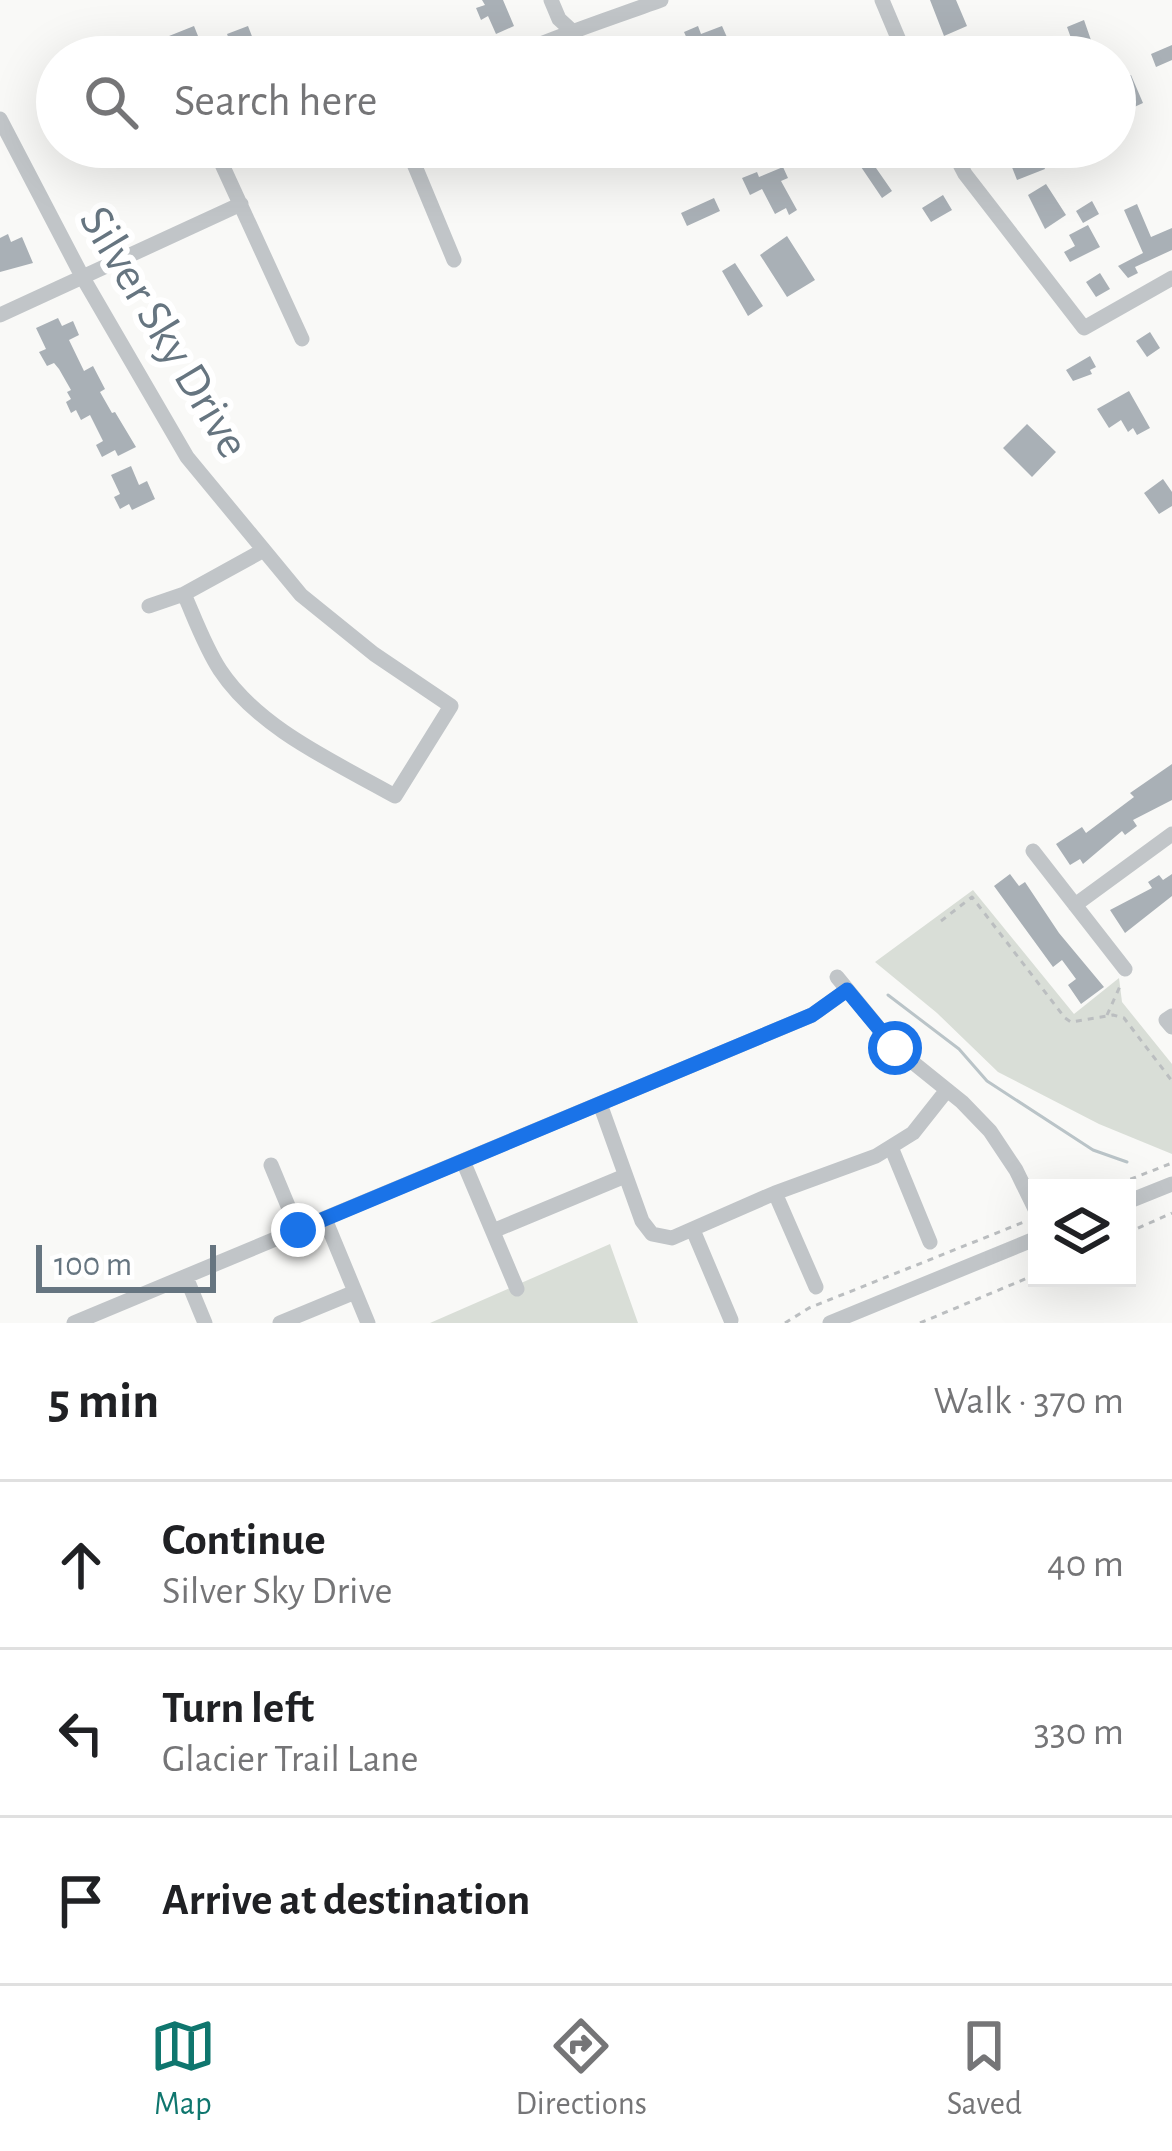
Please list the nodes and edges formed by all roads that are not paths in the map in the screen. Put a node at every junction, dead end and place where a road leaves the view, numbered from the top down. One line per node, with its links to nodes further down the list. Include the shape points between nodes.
1 (551, 0): 4 (street)
2 (661, 0): 4 (street)
3 (882, 0): 6 (street)
4 (571, 30): 5 (street)
5 (557, 36)
6 (897, 36)
7 (0, 118): 13 (street, Silver Sky Drive)
8 (224, 168): 11 (street)
9 (416, 168): 12 (street)
10 (962, 168): 14 (street, via 1084,328)
11 (241, 204): 13 (street); 16 (street)
12 (454, 260)
13 (83, 278): 15 (street); 17 (street, Silver Sky Drive, via 187,457)
14 (1172, 278)
15 (0, 315)
16 (302, 339)
17 (265, 550): 18 (street); 18 (street, Silver Sky Drive, via 302,595 451,706 394,796 241,697)
18 (184, 594): 19 (street)
19 (148, 606)
20 (1172, 834): 22 (street)
21 (1033, 851): 22 (street)
22 (1075, 905): 23 (street)
23 (1123, 976)
24 (1172, 1016): 25 (street)
25 (1172, 1028)
26 (947, 1090): 27 (street, via 895,1048 842,983 818,1012); 28 (street); 34 (street, via 1004,1150)
27 (600, 1104): 29 (street); 31 (street)
28 (891, 1148): 33 (street); 41 (street)
29 (463, 1161): 36 (street); 39 (street)
30 (271, 1165): 37 (street)
31 (625, 1176): 38 (street, via 652,1234); 39 (street)
32 (1172, 1184): 35 (street)
33 (775, 1193): 38 (street); 43 (street)
34 (1028, 1197)
35 (1136, 1198)
36 (325, 1219): 37 (street); 45 (street)
37 (298, 1230): 42 (street)
38 (693, 1230): 46 (street)
39 (493, 1232): 44 (street)
40 (1028, 1242): 51 (street)
41 (930, 1243)
42 (186, 1276): 47 (street); 48 (street)
43 (816, 1287)
44 (517, 1289)
45 (355, 1292): 49 (street); 50 (street)
46 (731, 1322)
47 (74, 1323)
48 (205, 1323)
49 (280, 1323)
50 (368, 1323)
51 (830, 1323)

